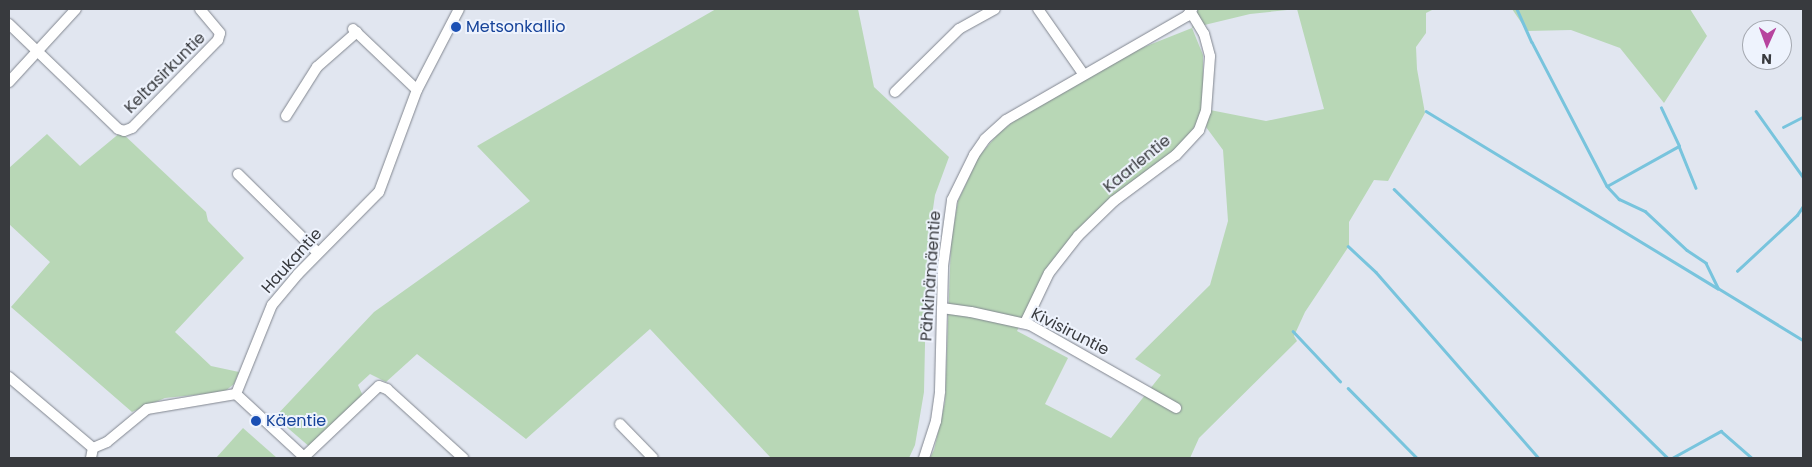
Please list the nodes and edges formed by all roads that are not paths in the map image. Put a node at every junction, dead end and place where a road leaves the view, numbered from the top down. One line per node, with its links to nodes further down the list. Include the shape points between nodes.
1 (76, 9): 8 (street)
2 (200, 9): 8 (street, Keltasirkuntie, via 220,33 218,40 132,128 124,131 118,129)
3 (459, 9): 11 (street, Haukantie)
4 (995, 9): 12 (street, via 959,29)
5 (1038, 9): 9 (street)
6 (1191, 10): 9 (street, Pähkinämäentie, via 1187,16); 17 (street, Kaarlentie, via 1204,34 1210,56 1203,123 1176,155 1114,201 1065,251 1045,279)
7 (9, 24): 8 (street)
8 (36, 51): 10 (street)
9 (1084, 75): 16 (street, Pähkinämäentie, via 1006,120 985,139 974,155 952,200 944,259)
10 (9, 82)
11 (417, 90): 13 (street, via 355,30 318,67); 15 (street, Haukantie, via 379,192)
12 (895, 92)
13 (286, 116)
14 (238, 174): 15 (street)
15 (318, 253): 19 (street, Haukantie, via 272,305)
16 (942, 308): 17 (street, Kivisiruntie); 26 (street, Pähkinämäentie, via 940,391 936,421)
17 (1025, 323): 20 (street, Kivisiruntie)
18 (9, 377): 22 (street)
19 (236, 394): 22 (street, via 147,409); 23 (street)
20 (1176, 408)
21 (620, 424): 25 (street)
22 (92, 453)
23 (305, 458): 24 (street, via 379,386 387,389)
24 (463, 458)
25 (653, 458)
26 (924, 458)

